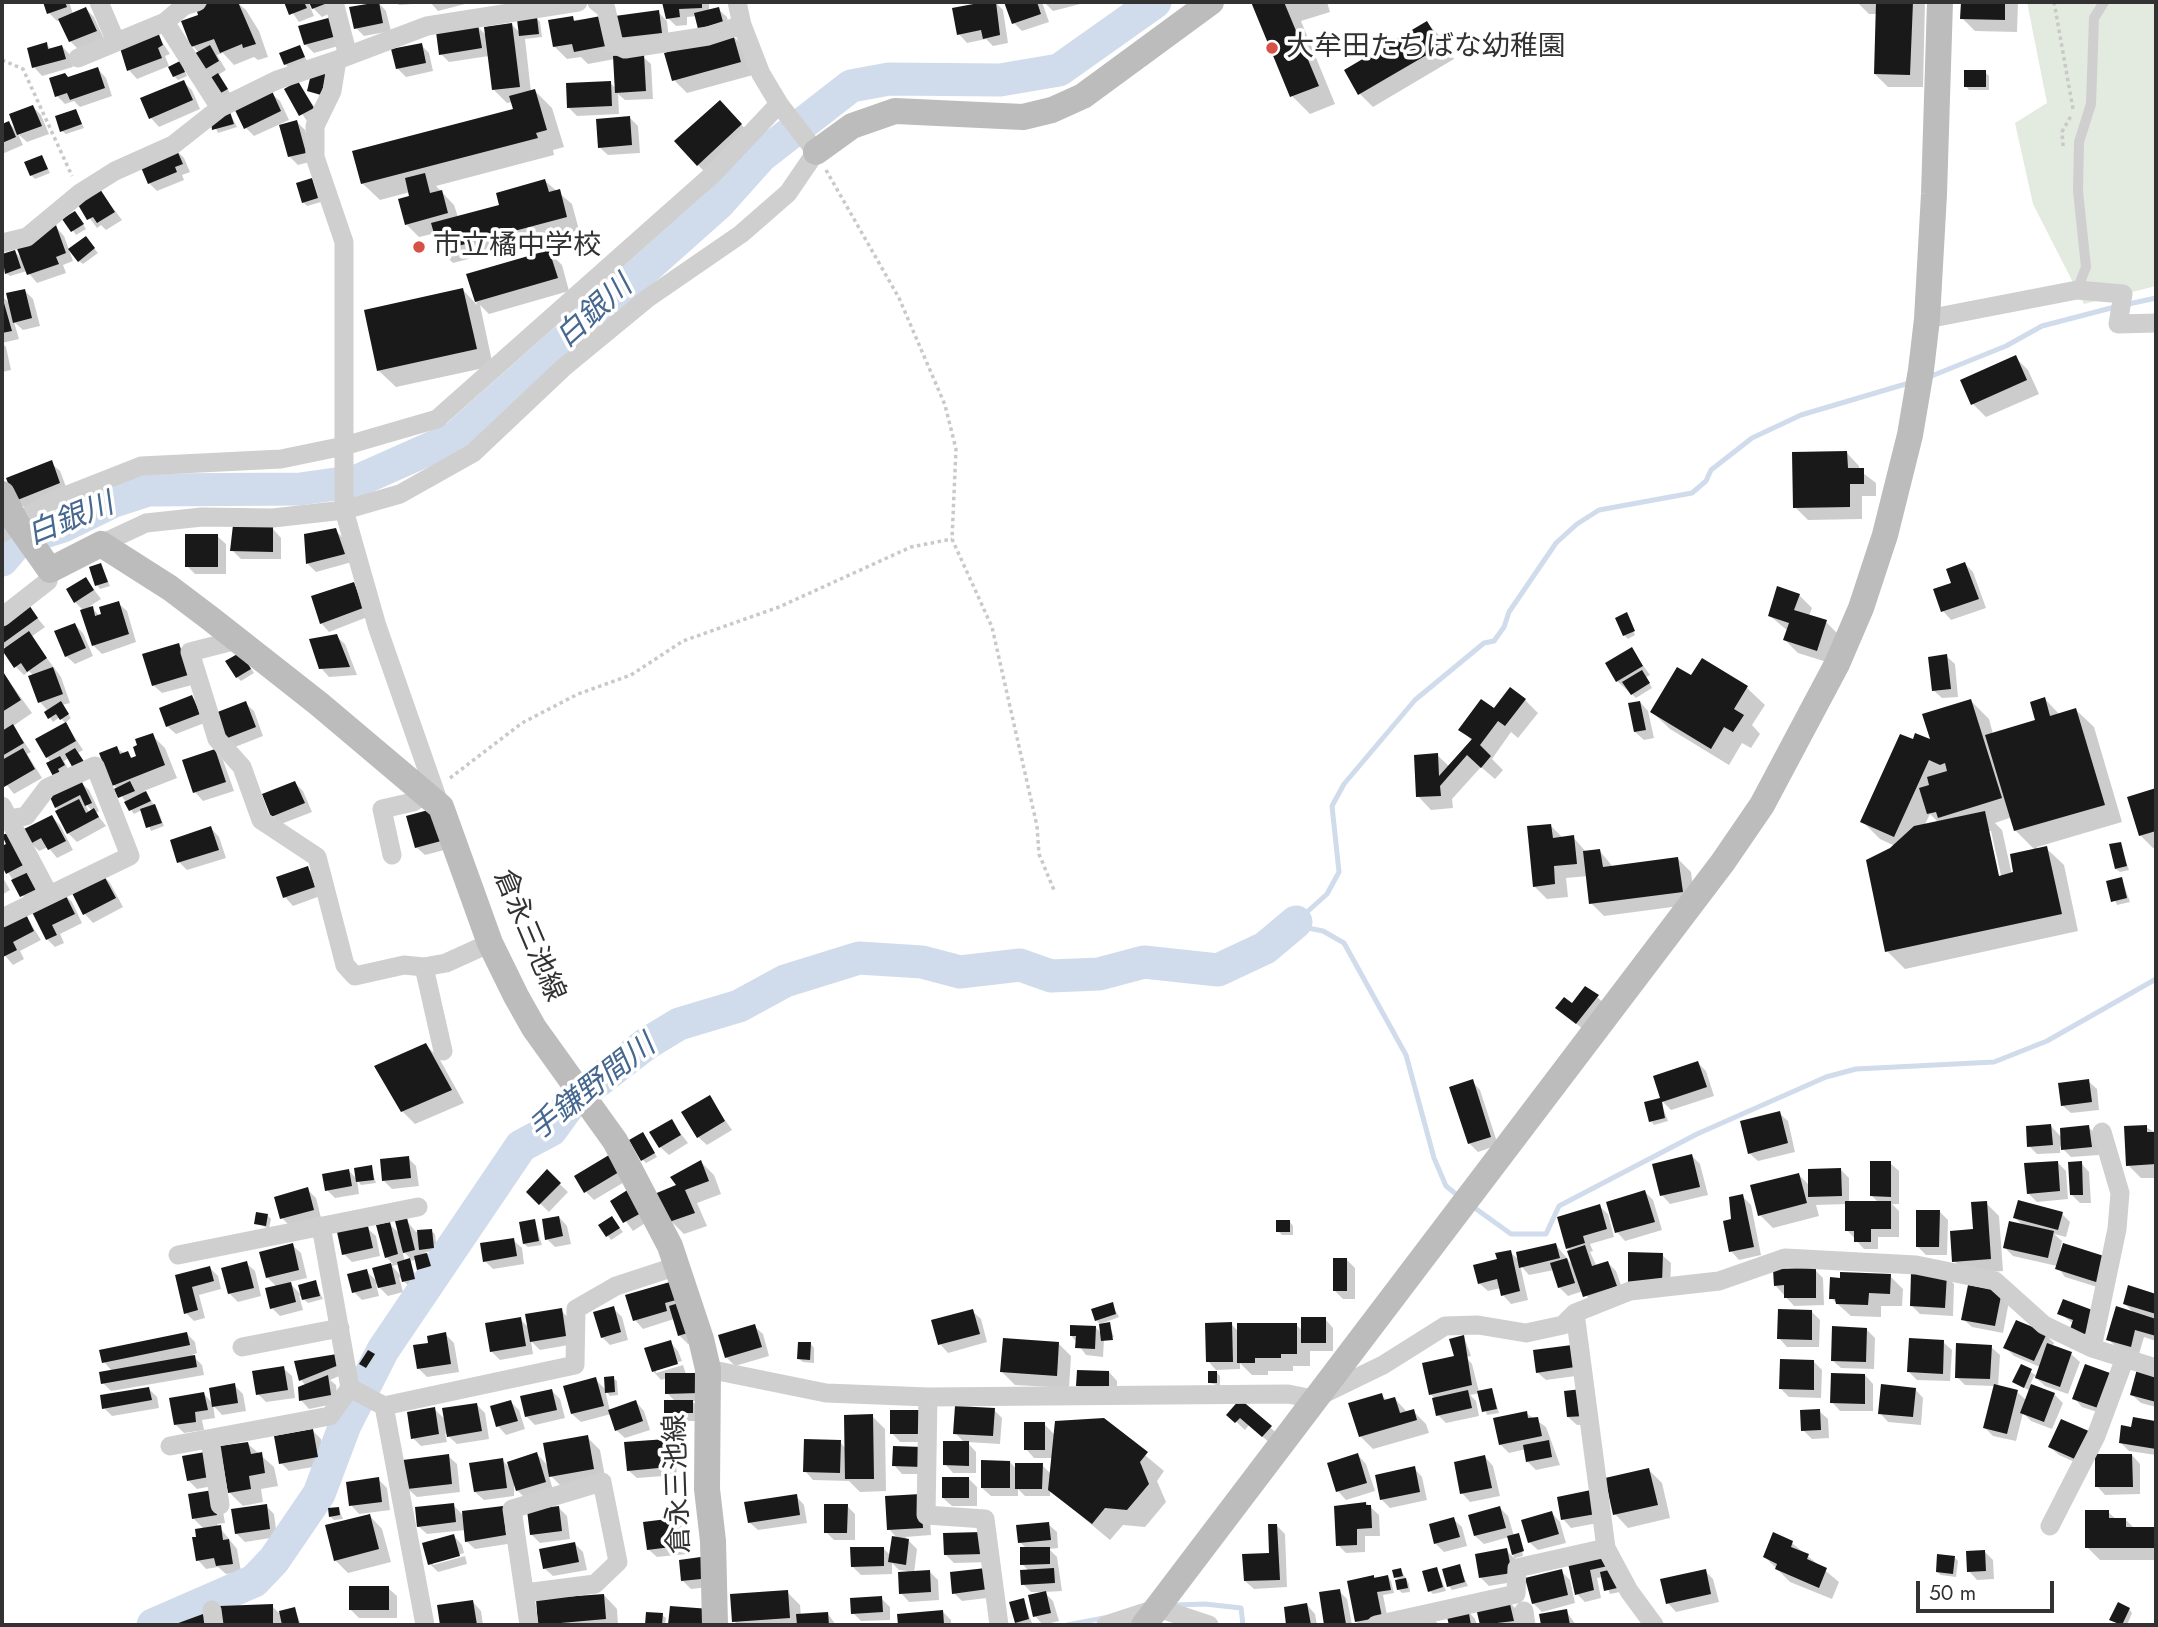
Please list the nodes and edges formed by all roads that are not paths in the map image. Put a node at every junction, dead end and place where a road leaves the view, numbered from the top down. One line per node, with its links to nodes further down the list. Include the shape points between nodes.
1 (99, 2): 12 (street)
2 (197, 2): 10 (street)
3 (334, 2): 14 (street)
4 (578, 2): 14 (street, via 428,26)
5 (597, 2): 11 (street, via 606,9 614,44 625,48 708,36)
6 (737, 2): 11 (street)
7 (1211, 2): 17 (street, via 1083,96 1052,110 1023,117 895,111)
8 (1940, 2): 20 (street)
9 (2104, 2): 19 (lane, via 2094,18 2091,104 2079,142 2078,191 2086,268)
10 (164, 22): 12 (street); 16 (street)
11 (742, 25): 15 (street, via 761,74)
12 (116, 42): 13 (street)
13 (78, 58)
14 (342, 58): 16 (street, via 277,80); 22 (street, via 315,126 315,157 344,242)
15 (782, 106): 17 (street); 22 (street, via 712,175 437,419)
16 (220, 108): 18 (street, via 173,145 115,171 80,194 27,237)
17 (812, 146): 24 (street, via 788,193 741,234 648,298 472,453 400,494)
18 (2, 243)
19 (2077, 290): 20 (street); 21 (street, via 2123,294 2118,324)
20 (1927, 320): 52 (street, via 1910,435 1885,535 1856,619 1800,738 1762,805)
21 (2156, 323)
22 (344, 446): 24 (street); 25 (street, via 281,459 141,466 52,502)
23 (2, 494): 25 (street)
24 (344, 510): 26 (street, via 146,523); 30 (street)
25 (9, 527): 27 (street)
26 (102, 544): 27 (street); 29 (street, 倉永三池線, via 170,588)
27 (50, 570): 28 (street, via 48,581)
28 (2, 617)
29 (237, 640): 30 (street, 倉永三池線); 36 (street, via 190,652 217,739 242,767 261,820 317,857 345,965 355,976 404,965)
30 (433, 797): 32 (street, via 382,808); 35 (street, 倉永三池線)
31 (5, 812): 33 (street); 33 (street, via 26,816 47,788 96,766 130,856)
32 (392, 855)
33 (48, 893): 34 (street)
34 (2, 918)
35 (490, 943): 36 (street, via 446,963); 42 (street, 倉永三池線, via 534,1028 615,1141)
36 (424, 967): 37 (street)
37 (443, 1051)
38 (2102, 1132): 46 (street, via 2120,1193)
39 (418, 1207): 40 (street)
40 (321, 1226): 41 (street); 44 (street)
41 (178, 1255)
42 (677, 1266): 49 (street, 倉永三池線); 53 (street, via 616,1286 576,1309 575,1365)
43 (1575, 1313): 46 (street, via 1630,1291 1719,1281 1785,1258 1916,1265 1995,1281 2044,1325); 52 (street, via 1563,1325 1526,1333 1478,1325 1445,1326 1383,1366); 58 (street)
44 (340, 1328): 45 (street); 50 (street)
45 (242, 1347)
46 (2092, 1348): 47 (street)
47 (2125, 1358): 48 (street); 57 (street, via 2096,1436)
48 (2156, 1368)
49 (708, 1369): 51 (street, via 826,1393); 63 (street, 倉永三池線, via 707,1489)
50 (350, 1388): 53 (street); 54 (street, via 330,1416)
51 (928, 1397): 52 (street, via 1288,1394); 64 (street, via 926,1515 985,1519)
52 (1313, 1399): 60 (street)
53 (384, 1406): 61 (street)
54 (210, 1439): 55 (street); 56 (street)
55 (170, 1446)
56 (220, 1505)
57 (2050, 1526)
58 (1606, 1548): 67 (street, via 1517,1568 1516,1594); 68 (street)
59 (524, 1593): 59 (street, via 512,1509 602,1482 618,1562 595,1584); 62 (street)
60 (1151, 1616): 65 (street); 66 (street)
61 (425, 1625)
62 (529, 1625)
63 (715, 1625)
64 (999, 1625)
65 (1106, 1625)
66 (1209, 1625)
67 (1376, 1625)
68 (1654, 1625)

